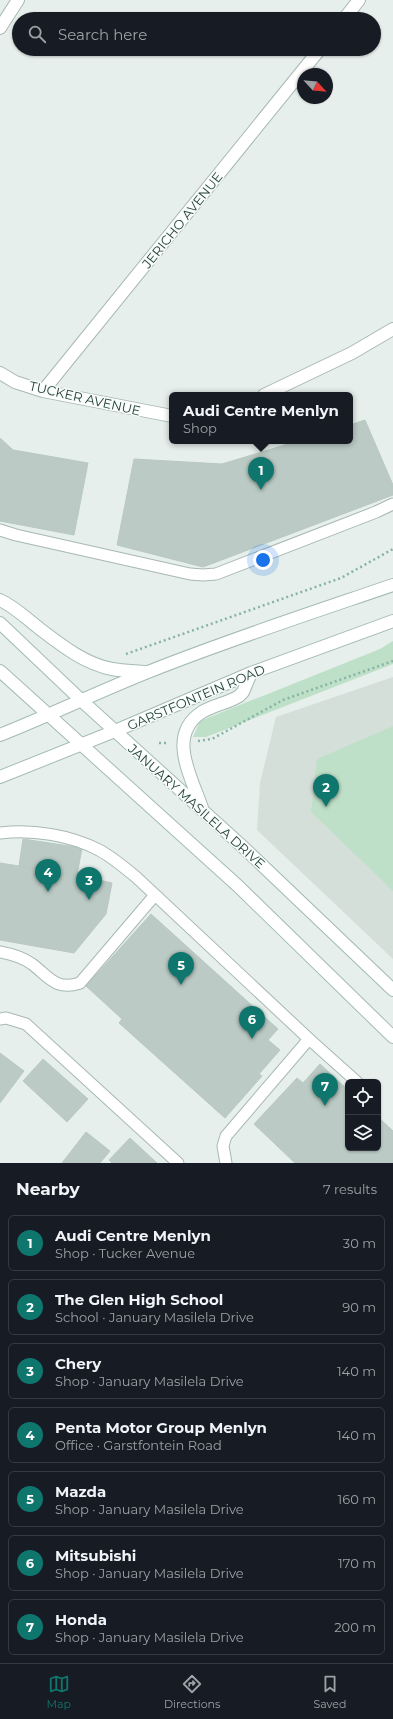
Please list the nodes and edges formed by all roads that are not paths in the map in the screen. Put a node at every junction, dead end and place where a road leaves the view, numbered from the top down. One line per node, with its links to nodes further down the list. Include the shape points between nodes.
1 (18, 0): 4 (main road)
2 (359, 0): 3 (main road)
3 (350, 12)
4 (0, 28)
5 (314, 56): 8 (main road, JERICHO AVENUE)
6 (393, 328): 9 (main road, via 352,353)
7 (0, 373): 8 (main road, TUCKER AVENUE, via 15,382)
8 (43, 391): 10 (main road, TUCKER AVENUE)
9 (270, 392)
10 (169, 415)
11 (393, 504): 12 (lane, via 216,574 204,575 190,574)
12 (0, 530)
13 (393, 585): 18 (main road)
14 (0, 600): 18 (main road, via 78,655 96,664 113,669)
15 (393, 621): 19 (main road, GARSTFONTEIN ROAD)
16 (0, 623): 20 (main road, JANUARY MASILELA DRIVE)
17 (0, 671): 21 (main road)
18 (148, 672): 20 (main road)
19 (251, 673): 22 (main road, GARSTFONTEIN ROAD); 26 (main road, via 239,696 206,710 196,718 186,733 184,759)
20 (82, 701): 21 (main road); 22 (main road, JANUARY MASILELA DRIVE)
21 (48, 716): 23 (main road); 24 (main road)
22 (115, 731): 24 (main road, GARSTFONTEIN ROAD); 26 (main road, JANUARY MASILELA DRIVE)
23 (0, 734)
24 (81, 745): 25 (main road, GARSTFONTEIN ROAD); 32 (main road, via 238,886)
25 (0, 777)
26 (203, 811): 30 (main road, JANUARY MASILELA DRIVE)
27 (0, 833): 28 (lane, via 34,833 65,837 84,843 114,859)
28 (155, 895): 29 (lane, via 80,983 70,986 57,984 22,958); 33 (lane)
29 (0, 952)
30 (393, 990)
31 (0, 1019): 35 (lane, via 6,1018 26,1024)
32 (393, 1037)
33 (309, 1039): 34 (lane); 36 (lane, via 226,1136 223,1146)
34 (354, 1079)
35 (178, 1163)
36 (226, 1163)

